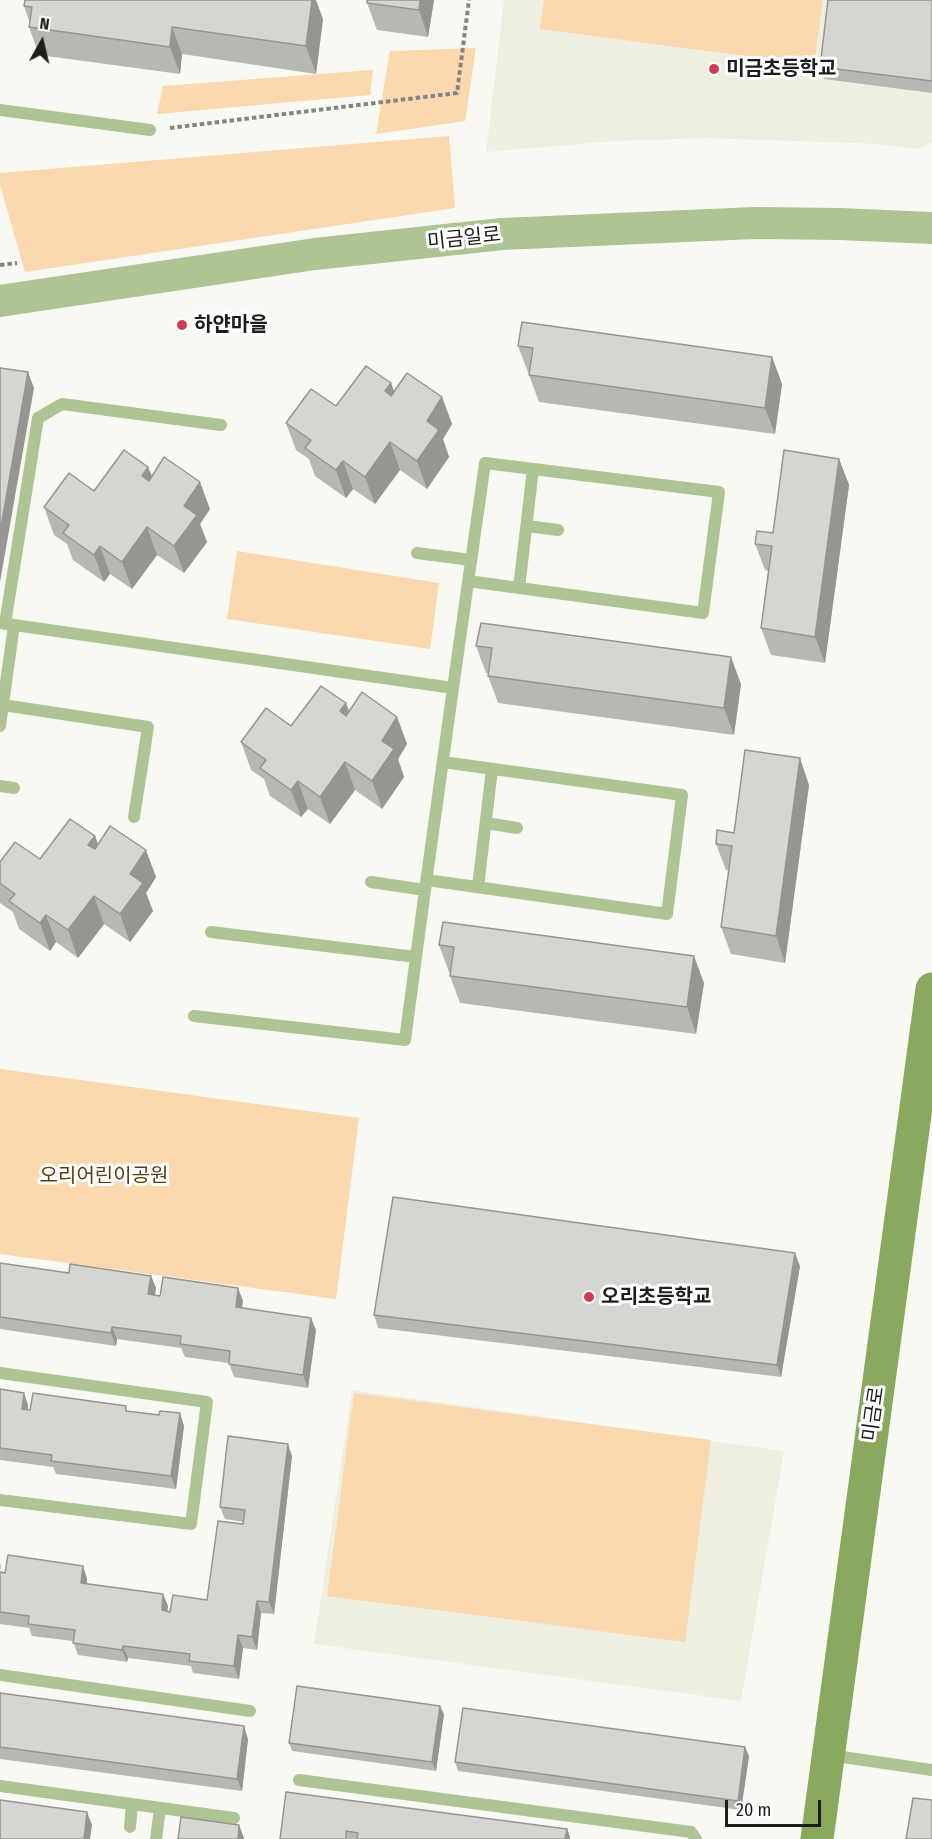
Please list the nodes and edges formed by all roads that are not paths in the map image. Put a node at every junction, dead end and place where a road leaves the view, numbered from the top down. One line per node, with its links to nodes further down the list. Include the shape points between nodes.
1 (0, 110): 2 (lane)
2 (150, 130)
3 (932, 228): 4 (street, 미금일로, via 755,224 502,234 315,254)
4 (0, 301)
5 (221, 424): 13 (lane, via 62,404 38,418)
6 (533, 469): 7 (lane); 10 (lane, via 485,463); 12 (lane, via 719,492 704,613)
7 (526, 526): 8 (lane); 12 (lane)
8 (558, 530)
9 (417, 553): 10 (lane)
10 (471, 560): 11 (lane)
11 (468, 581): 12 (lane); 14 (lane)
12 (519, 588)
13 (7, 624): 14 (lane); 15 (lane)
14 (453, 688): 17 (lane)
15 (3, 705): 16 (lane); 21 (lane, via 148,727)
16 (0, 726)
17 (443, 762): 18 (lane); 25 (lane)
18 (492, 769): 22 (lane); 26 (lane, via 682,795 667,914)
19 (0, 786): 20 (lane)
20 (14, 788)
21 (134, 817)
22 (486, 823): 23 (lane); 26 (lane)
23 (518, 828)
24 (371, 882): 25 (lane)
25 (426, 885): 26 (lane); 28 (lane)
26 (478, 887)
27 (211, 932): 28 (lane)
28 (416, 957): 30 (lane, via 405,1040)
29 (932, 989): 35 (main road, 미금로)
30 (194, 1016)
31 (0, 1373): 32 (lane, via 207,1402 192,1524)
32 (0, 1500)
33 (0, 1676): 34 (lane)
34 (250, 1711)
35 (828, 1755): 36 (lane); 45 (main road, 미금로)
36 (932, 1770)
37 (299, 1780): 44 (lane, via 691,1832)
38 (0, 1786): 39 (lane)
39 (132, 1804): 40 (lane); 42 (lane)
40 (160, 1808): 41 (lane); 43 (lane)
41 (234, 1818)
42 (130, 1827)
43 (156, 1839)
44 (696, 1839)
45 (817, 1839)

